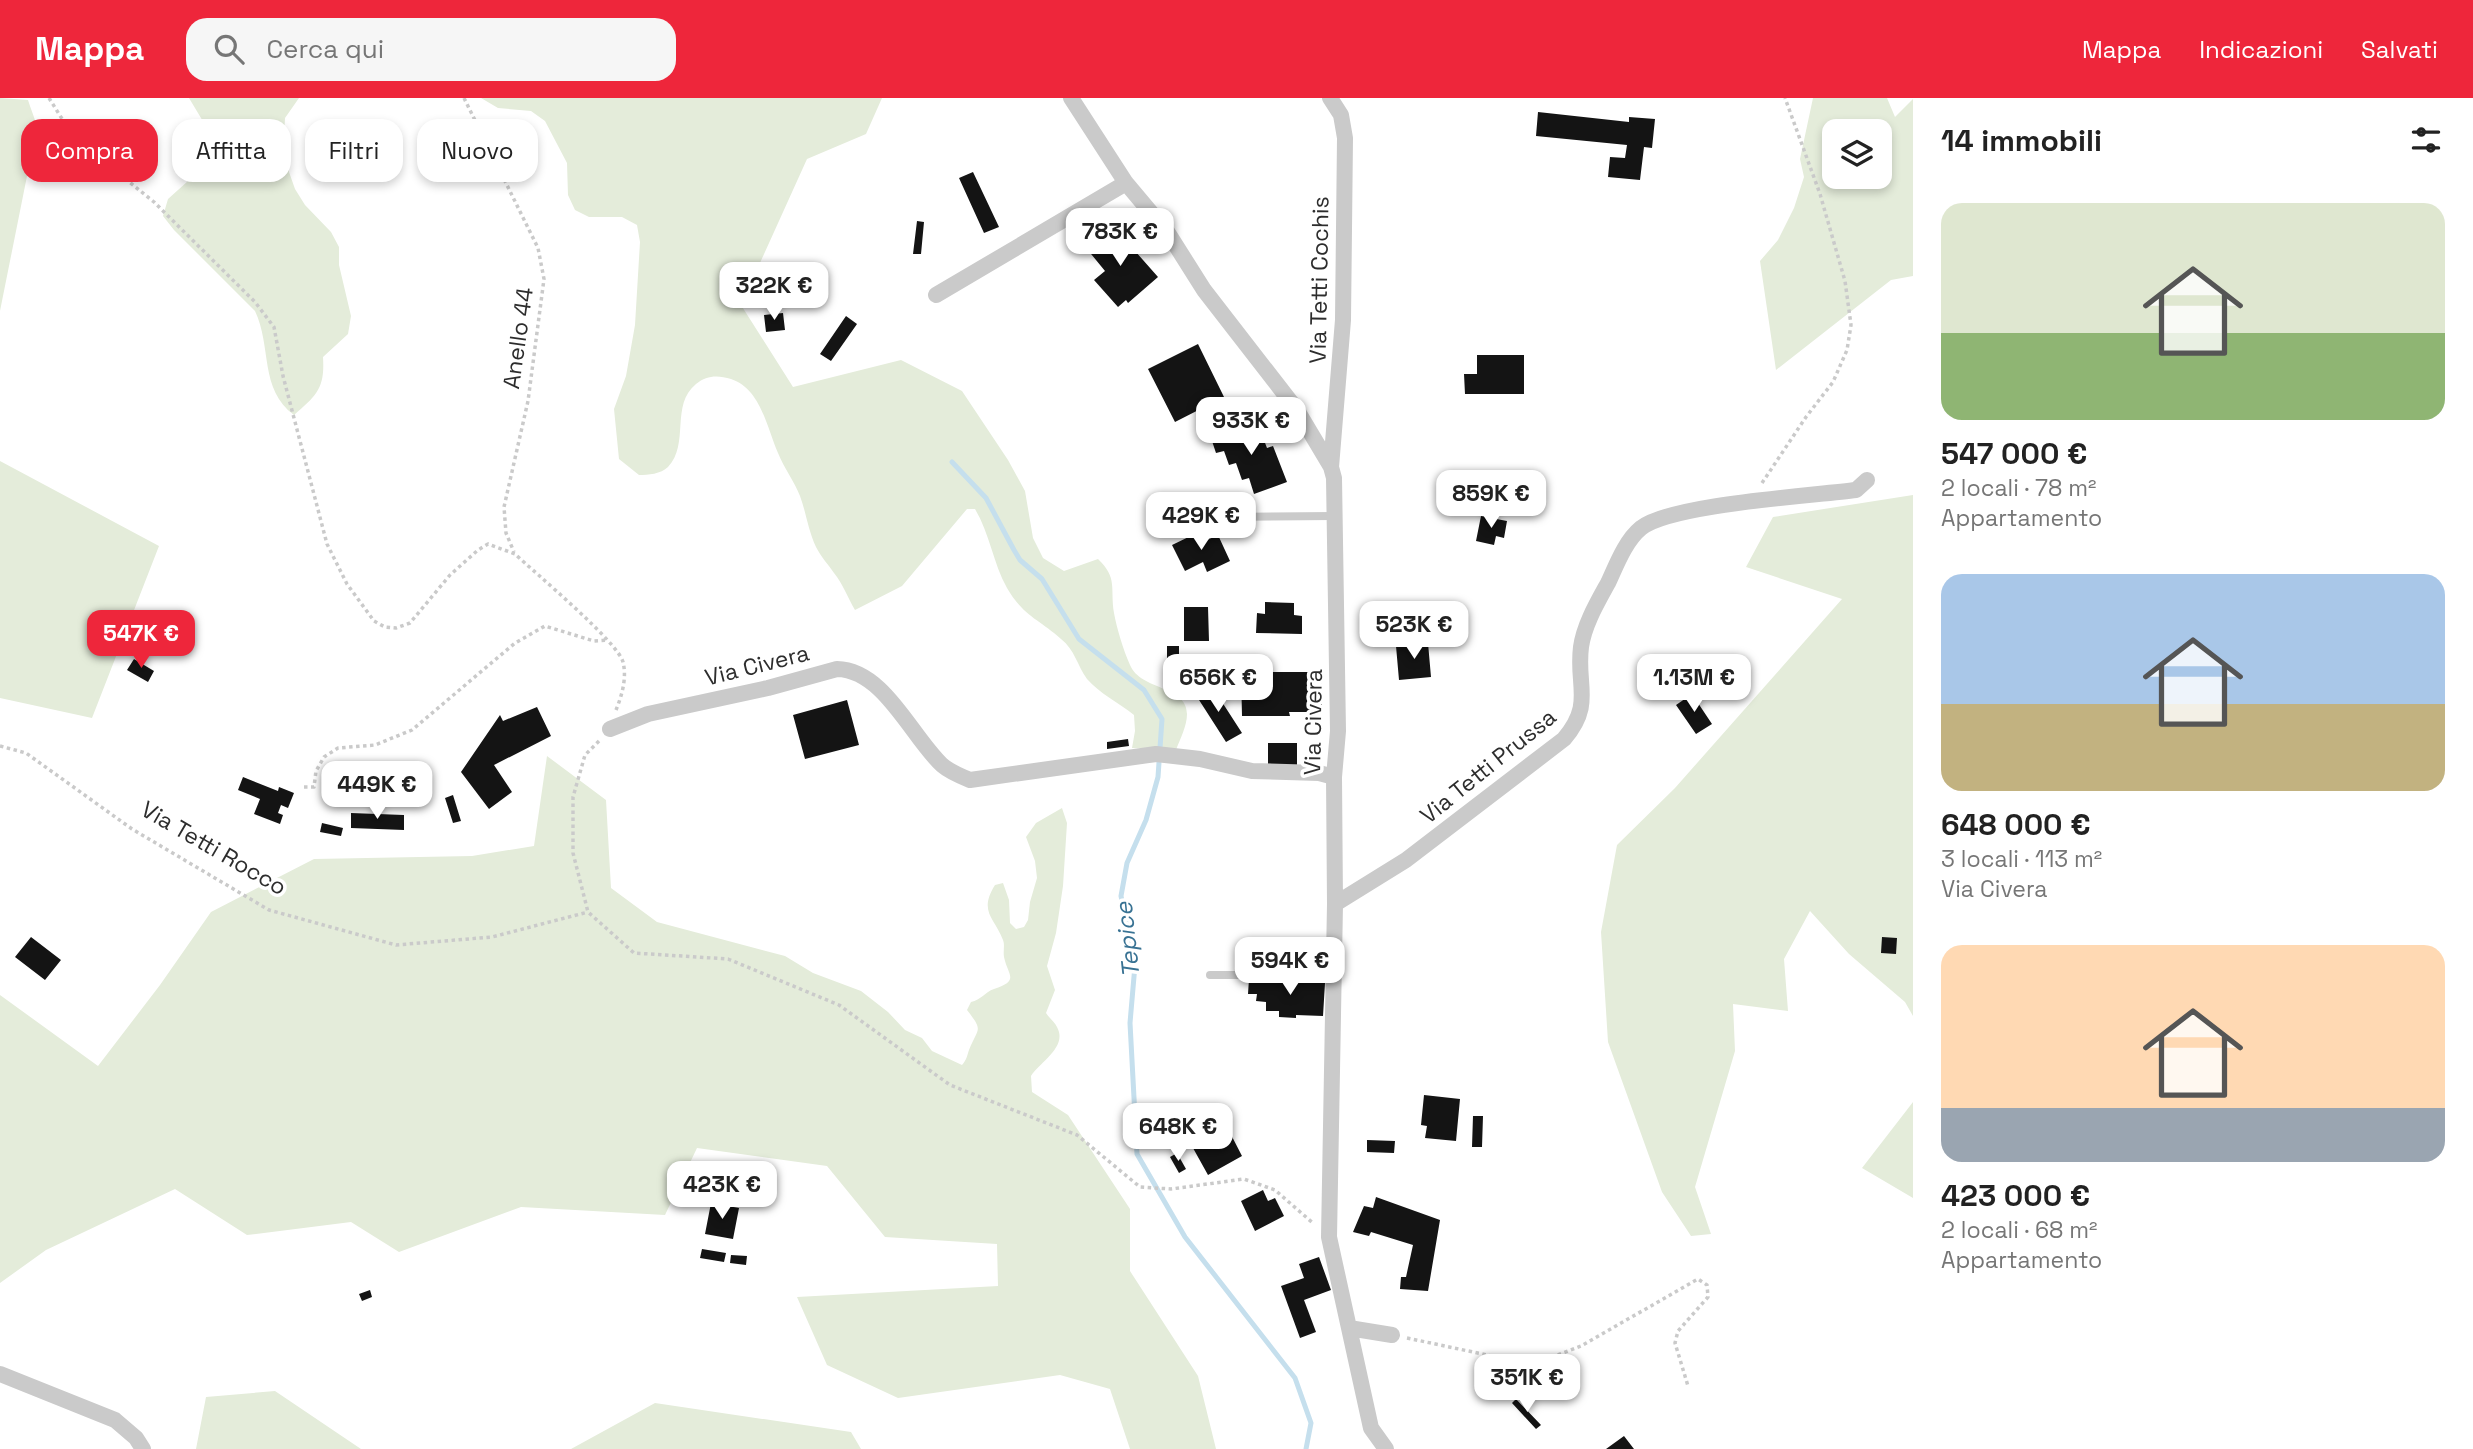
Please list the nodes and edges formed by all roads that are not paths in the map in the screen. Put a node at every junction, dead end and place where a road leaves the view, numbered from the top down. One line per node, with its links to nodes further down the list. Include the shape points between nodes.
1 (1071, 98): 3 (street, Via Civera)
2 (1330, 98): 5 (street, Via Tetti Cochis, via 1341,115 1345,138 1343,320)
3 (1126, 183): 4 (street); 5 (street, Via Civera, via 1297,410)
4 (936, 295)
5 (1331, 467): 7 (street, Via Civera)
6 (1867, 480): 11 (street, Via Tetti Prussa, via 1856,490 1684,513 1640,529 1590,617 1581,647 1582,708 1577,724 1564,739 1406,860)
7 (1335, 516): 8 (lane); 10 (street, Via Civera, via 1338,731)
8 (1218, 517)
9 (610, 729): 10 (street, Via Civera, via 649,714 848,669 882,691 943,766 970,780 1160,755 1252,771)
10 (1334, 777): 11 (street, Via Civera)
11 (1335, 904): 13 (street, Via Civera)
12 (1210, 975): 13 (lane)
13 (1334, 975): 14 (street, Via Civera, via 1329,1237)
14 (1349, 1328): 15 (street); 18 (street, Via Civera, via 1371,1428)
15 (1392, 1335)
16 (0, 1374): 17 (street, via 115,1420)
17 (143, 1449)
18 (1386, 1449)

